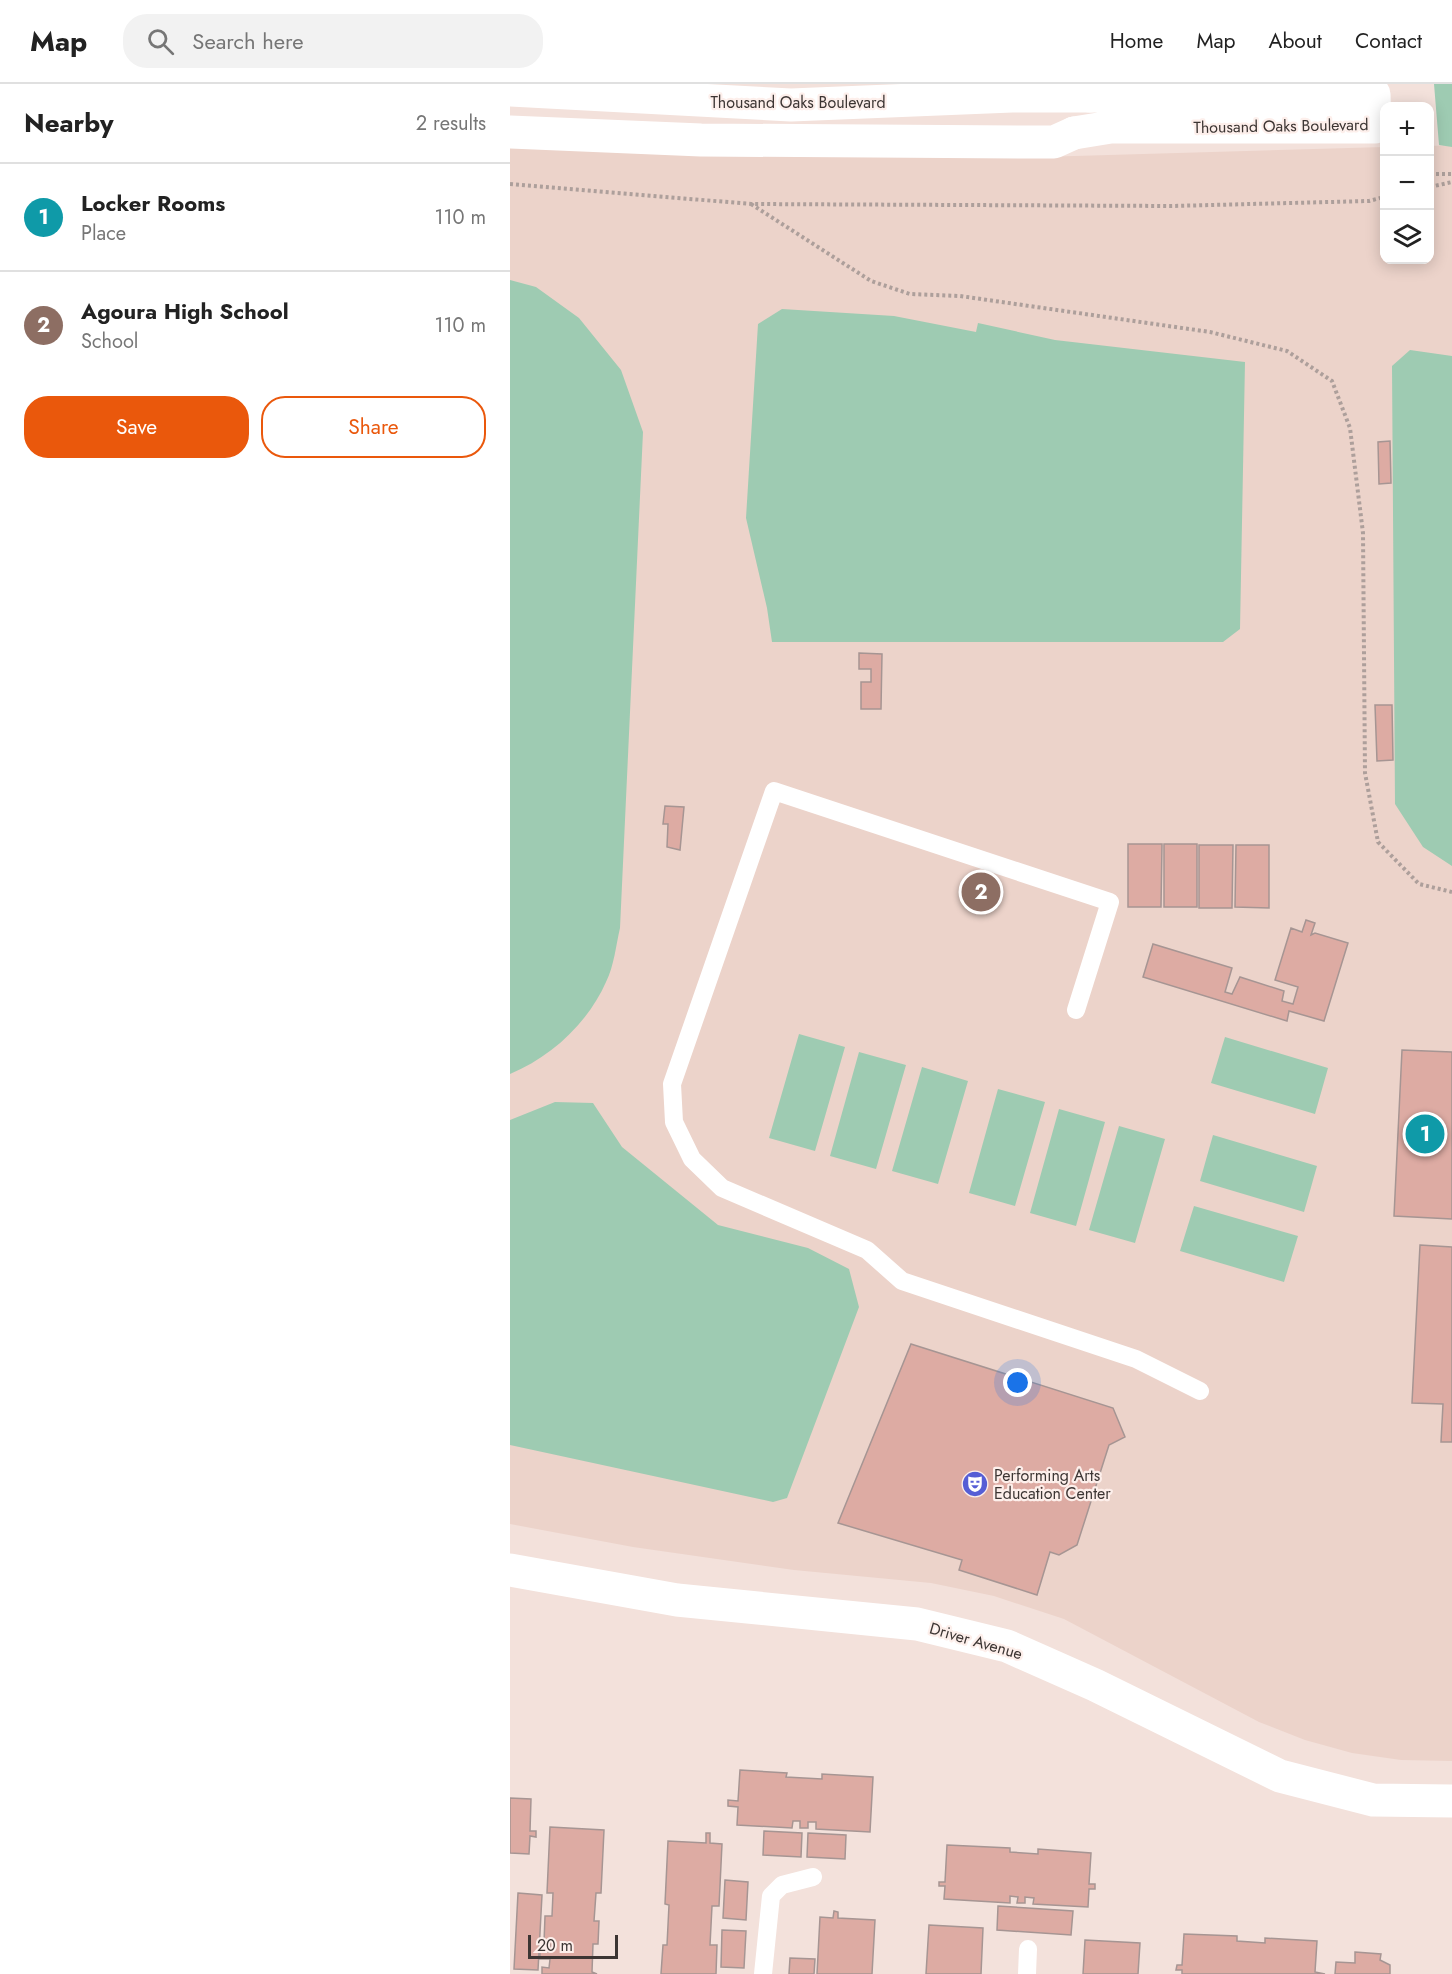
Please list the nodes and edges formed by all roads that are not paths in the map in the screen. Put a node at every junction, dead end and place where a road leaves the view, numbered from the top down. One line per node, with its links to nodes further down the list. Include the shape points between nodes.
1 (510, 90): 2 (street, Thousand Oaks Boulevard, via 791,105)
2 (1023, 90): 3 (street, Thousand Oaks Boulevard)
3 (1090, 90): 5 (street, via 1085,118); 5 (street, Thousand Oaks Boulevard, via 1374,94 1375,127 1111,127)
4 (510, 132): 5 (street, Thousand Oaks Boulevard, via 701,140 1020,142 1054,142)
5 (1074, 133)
6 (1076, 1010): 7 (lane, via 1110,902 774,791 672,1084 674,1122 692,1159 722,1188 867,1251 902,1281 1136,1359)
7 (1200, 1391)
8 (510, 1570): 9 (street, Driver Avenue, via 678,1600 940,1629 1007,1646 1280,1776 1373,1800)
9 (1452, 1801)
10 (813, 1877): 12 (lane, via 782,1885 771,1896)
11 (1028, 1949): 13 (lane)
12 (763, 1974)
13 (1027, 1974)

